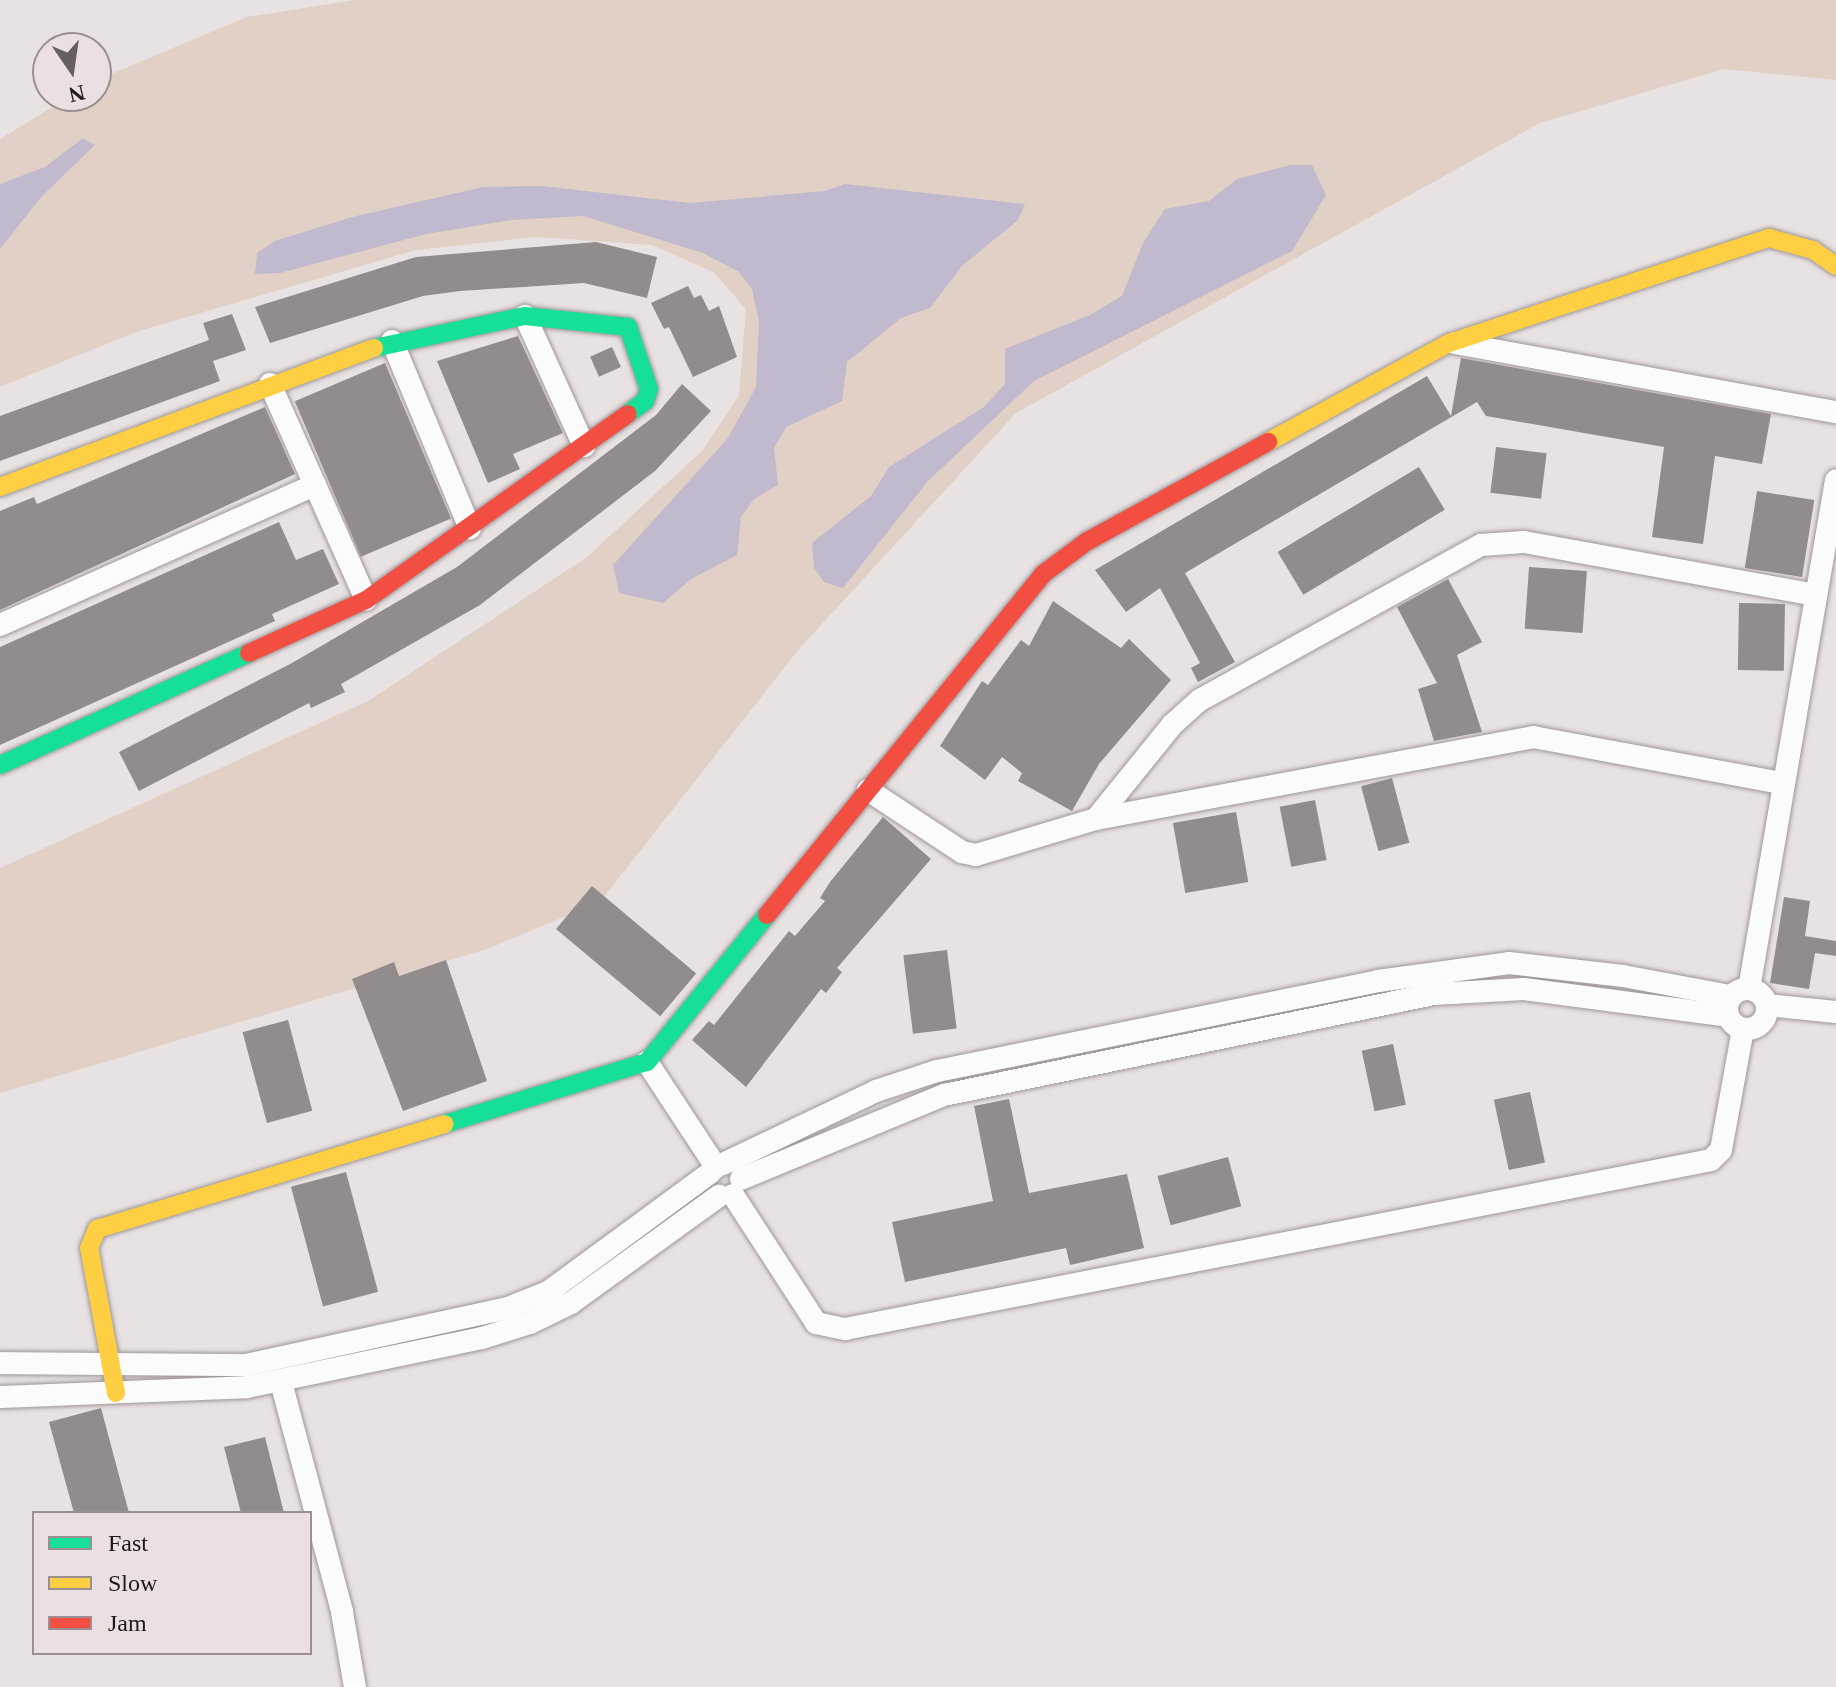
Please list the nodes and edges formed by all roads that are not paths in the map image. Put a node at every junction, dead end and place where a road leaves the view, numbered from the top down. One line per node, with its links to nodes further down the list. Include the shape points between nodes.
1 (1836, 266): 4 (street, via 1813,250 1769,238)
2 (525, 316): 3 (street); 7 (street); 7 (street, via 618,322 632,332 649,389 645,401)
3 (392, 341): 5 (street); 11 (street)
4 (1449, 343): 6 (street); 17 (street, via 1086,542 1043,574)
5 (270, 384): 9 (street); 10 (street)
6 (1836, 412)
7 (584, 446): 11 (street)
8 (1836, 480): 12 (street)
9 (315, 485): 13 (street); 14 (street)
10 (0, 487)
11 (470, 528): 13 (street)
12 (1815, 595): 16 (street); 18 (street, via 1524,542 1481,545 1200,700 1173,724)
13 (366, 600): 15 (street)
14 (0, 625)
15 (0, 765)
16 (1782, 783): 18 (street, via 1533,737); 20 (street)
17 (868, 790): 18 (street, via 962,852 976,855); 24 (street)
18 (1096, 819)
19 (1767, 1005): 20 (street, via 1759,992); 20 (street, via 1758,1025); 21 (street)
20 (1738, 1007): 22 (street, via 1509,963 1378,981); 23 (street, via 1486,989 1434,994); 26 (street, via 1721,1150 1711,1160 845,1329 816,1323)
21 (1836, 1012)
22 (1202, 1017): 23 (street); 25 (street, via 937,1071 876,1091)
23 (1206, 1041): 26 (street, via 944,1095)
24 (647, 1062): 25 (street); 28 (street, via 97,1229 89,1248)
25 (716, 1168): 26 (street, via 737,1170); 28 (street, via 548,1292 508,1308 246,1365)
26 (731, 1190): 29 (street, via 571,1303 530,1323)
27 (0, 1363): 28 (street)
28 (111, 1367): 30 (street)
29 (281, 1382): 30 (street); 32 (street, via 342,1612)
30 (116, 1393): 31 (street)
31 (0, 1397)
32 (355, 1687)

